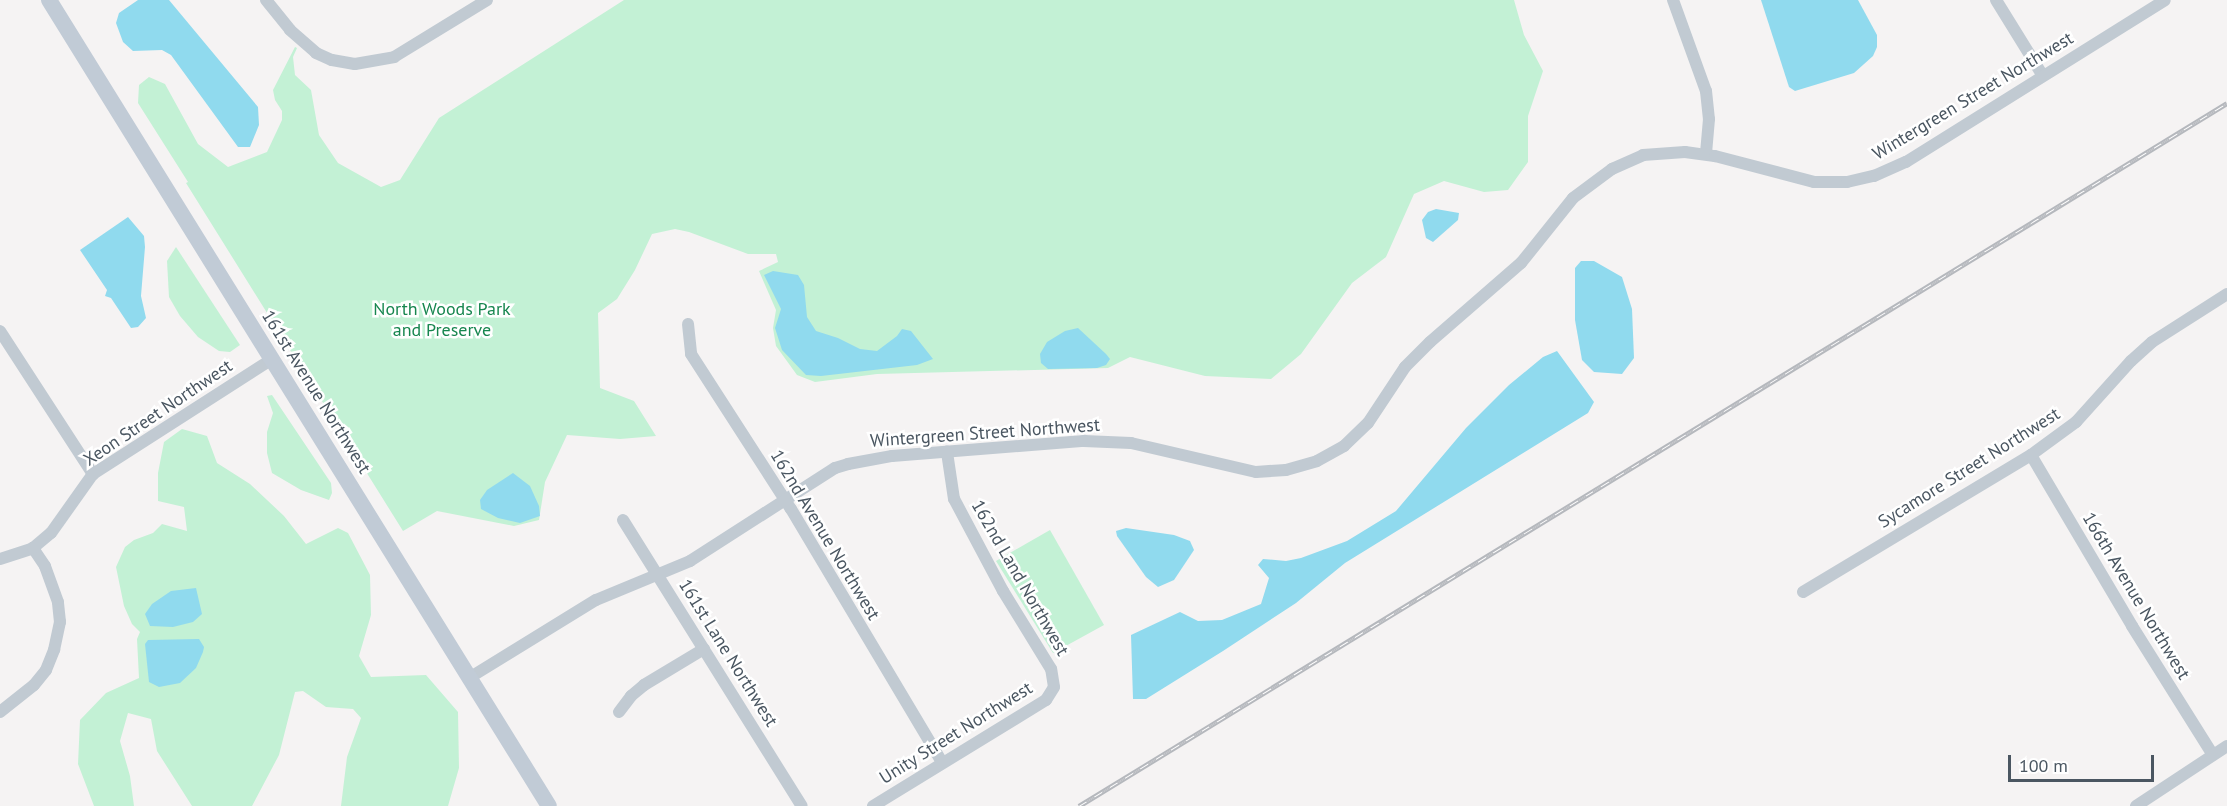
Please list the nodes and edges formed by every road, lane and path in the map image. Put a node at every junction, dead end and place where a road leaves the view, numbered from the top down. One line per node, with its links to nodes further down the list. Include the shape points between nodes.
1 (49, 0): 13 (main road, 161st Avenue Northwest)
2 (266, 0): 7 (street, via 290,30 316,53 355,64 394,57)
3 (487, 0): 7 (street)
4 (1673, 0): 9 (street, via 1706,91)
5 (1996, 0): 8 (street)
6 (2165, 0): 8 (street, Wintergreen Street Northwest)
7 (469, 4)
8 (2043, 76): 9 (street, Wintergreen Street Northwest, via 1900,165 1861,180 1805,181)
9 (1706, 154): 14 (street, Wintergreen Street Northwest, via 1671,151 1643,155 1618,165 1589,184 1564,208 1521,263 1406,367 1368,423 1344,446 1317,461 1286,470 1256,472 1131,442 1096,441)
10 (2227, 294): 15 (street, Sycamore Street Northwest, via 2152,342 2076,422)
11 (688, 324): 17 (street, 162nd Avenue Northwest, via 691,354)
12 (0, 331): 16 (street)
13 (272, 359): 16 (street, Xeon Street Northwest); 24 (main road, 161st Avenue Northwest)
14 (947, 452): 17 (street, Wintergreen Street Northwest, via 848,464); 25 (street, 162nd Land Northwest, via 954,499 1003,591 1052,669)
15 (2031, 455): 22 (street, Sycamore Street Northwest); 29 (street, 166th Avenue Northwest)
16 (93, 474): 19 (street, Xeon Street Northwest, via 51,532)
17 (784, 499): 21 (street, Wintergreen Street Northwest, via 690,561); 30 (street, 162nd Avenue Northwest)
18 (622, 520): 21 (street, 161st Lane Northwest)
19 (33, 548): 20 (street); 26 (street, via 58,602 60,622 46,670)
20 (0, 559)
21 (658, 575): 23 (street, 161st Lane Northwest); 24 (street, Wintergreen Street Northwest, via 596,600)
22 (1803, 592)
23 (704, 649): 27 (street, via 644,685); 32 (street, 161st Lane Northwest)
24 (470, 678): 31 (main road, 161st Avenue Northwest)
25 (1054, 687): 30 (street, Unity Street Northwest, via 1046,700)
26 (0, 712)
27 (619, 712)
28 (2227, 746): 29 (street)
29 (2213, 755): 34 (street)
30 (942, 762): 33 (street, Unity Street Northwest)
31 (549, 806)
32 (802, 806)
33 (873, 806)
34 (2136, 806)

